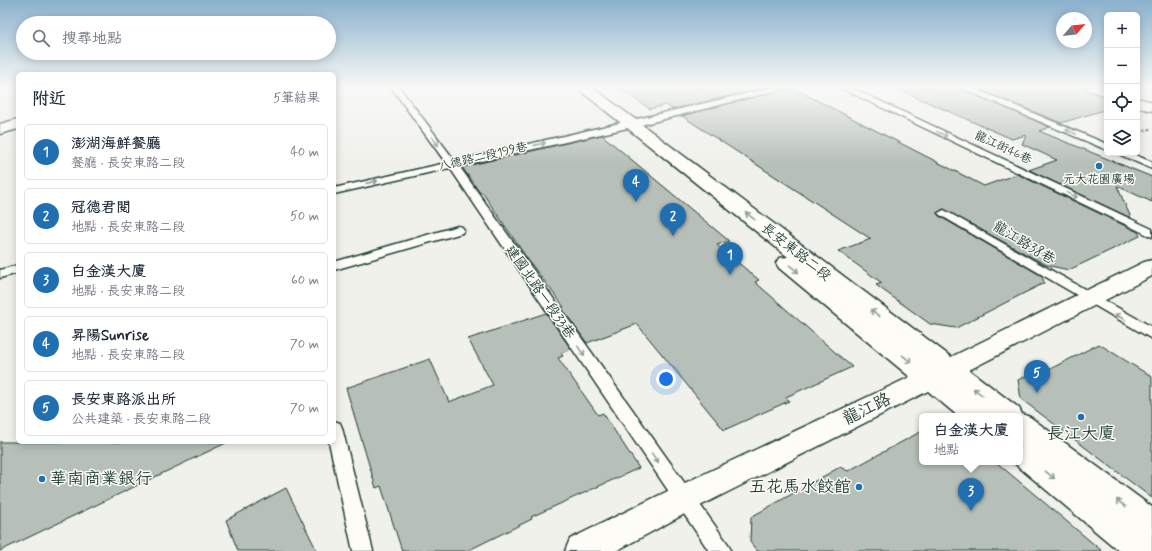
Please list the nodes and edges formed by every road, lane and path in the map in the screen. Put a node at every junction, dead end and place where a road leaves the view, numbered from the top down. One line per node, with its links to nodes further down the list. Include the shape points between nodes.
1 (414, 113): 14 (lane, 建國北路一段33巷, one-way to 14)
2 (605, 113): 8 (street, 長安東路二段)
3 (611, 113): 8 (street, 長安東路二段)
4 (680, 113): 8 (lane, 八德路二段199巷)
5 (897, 113): 19 (lane, 龍江街46巷, one-way to 19)
6 (1025, 113): 12 (lane, one-way to 6)
7 (16, 125): 10 (street)
8 (625, 126): 14 (lane, 八德路二段199巷, one-way to 8); 26 (street, 長安東路二段)
9 (1152, 128): 11 (path)
10 (0, 129)
11 (1140, 133)
12 (1104, 146)
13 (1128, 156): 15 (lane)
14 (452, 164): 16 (lane, 八德路二段199巷, one-way to 14); 32 (lane, 建國北路一段33巷, one-way to 32)
15 (1152, 166)
16 (336, 191)
17 (944, 213): 24 (lane, 龍江路38巷)
18 (458, 230): 20 (lane)
19 (1152, 233)
20 (336, 265)
21 (1152, 267): 24 (street, 龍江路)
22 (16, 270): 23 (lane)
23 (0, 274)
24 (1089, 299): 25 (lane, 龍江路38巷, one-way to 24); 26 (street, 龍江路)
25 (1152, 334)
26 (939, 373): 27 (street, 長安東路二段); 28 (street, 長安東路二段, one-way to 26); 32 (street, 龍江路)
27 (974, 413)
28 (1004, 413)
29 (1023, 427): 33 (street, one-way to 29)
30 (336, 436): 34 (lane)
31 (1023, 452): 37 (street, one-way to 37)
32 (683, 499): 35 (street, 龍江路); 36 (lane, 建國北路一段33巷)
33 (1152, 526)
34 (363, 551)
35 (582, 551)
36 (721, 551)
37 (1145, 551)

